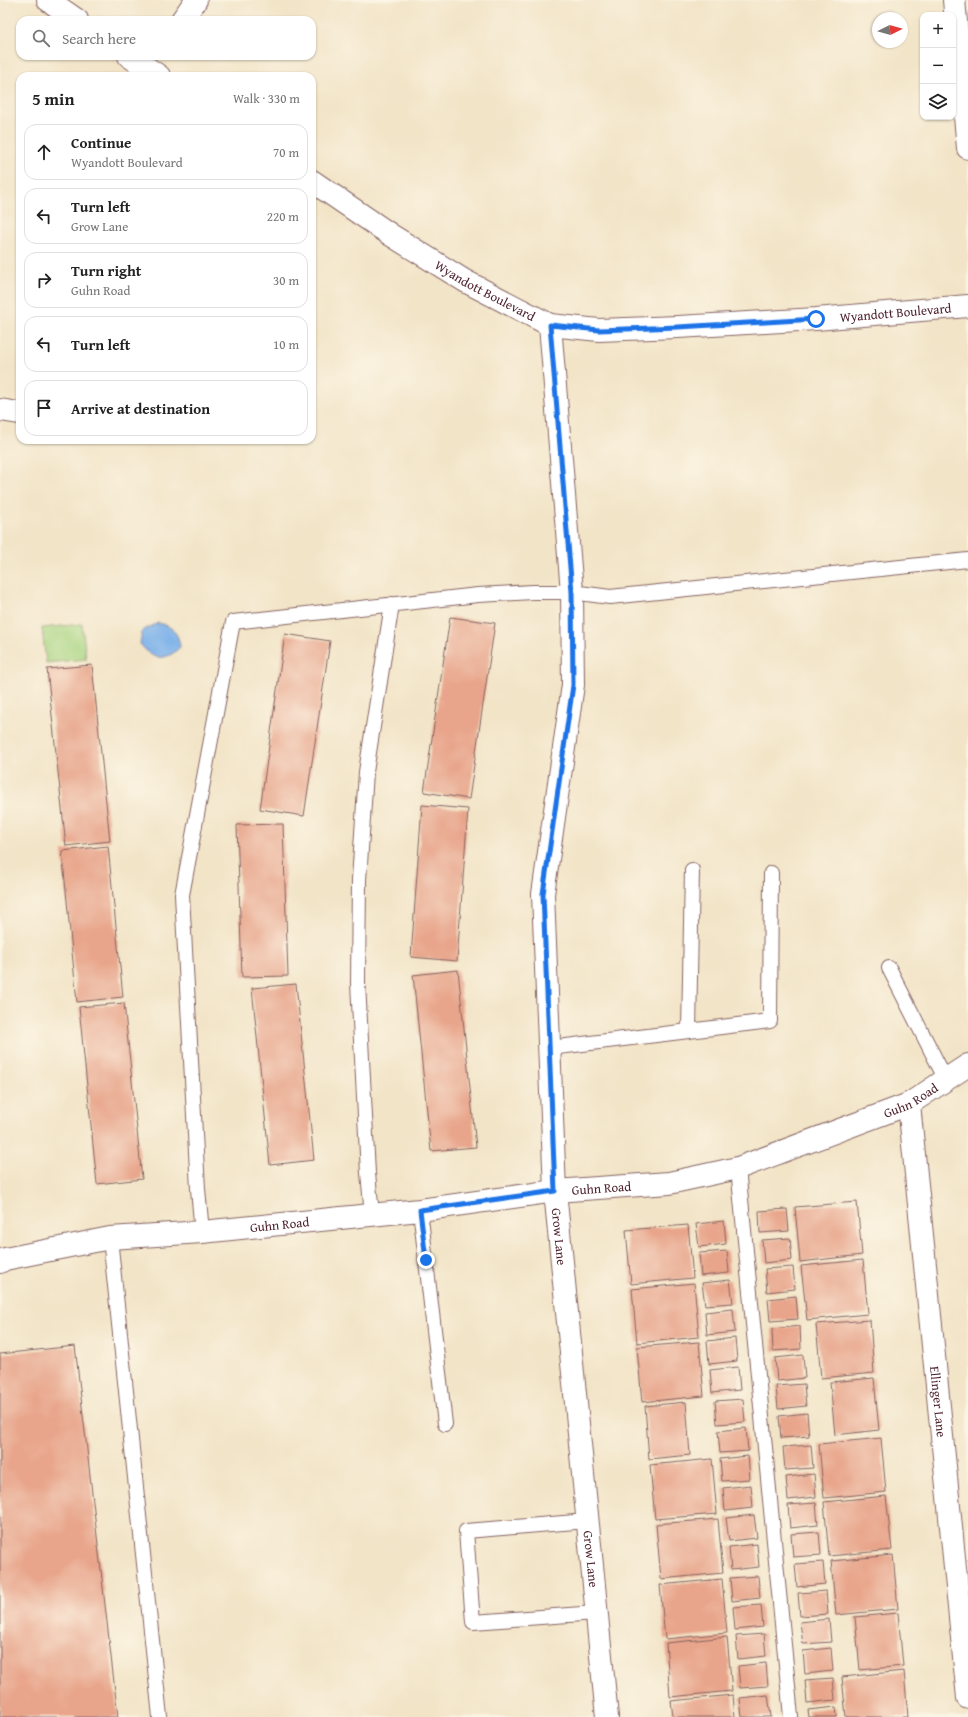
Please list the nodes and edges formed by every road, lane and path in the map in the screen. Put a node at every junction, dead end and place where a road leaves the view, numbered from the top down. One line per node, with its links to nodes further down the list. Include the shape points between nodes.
1 (48, 0): 4 (street)
2 (196, 0): 5 (street)
3 (954, 0): 8 (street)
4 (71, 16)
5 (185, 16)
6 (139, 60): 7 (street)
7 (155, 67)
8 (968, 148)
9 (316, 184): 11 (street, Wyandott Boulevard, via 391,235 466,281)
10 (968, 306): 11 (street, Wyandott Boulevard, via 678,327 599,330)
11 (550, 325): 13 (street, Grow Lane)
12 (968, 560): 13 (lane, via 610,597)
13 (572, 592): 14 (lane, via 518,593); 19 (street, Grow Lane, via 573,685 543,894)
14 (392, 604): 26 (lane, via 366,772 359,880 358,983); 27 (lane, via 233,622 182,895)
15 (692, 870): 18 (lane)
16 (772, 873): 18 (lane, via 770,1021)
17 (890, 968): 21 (lane)
18 (689, 1031): 19 (lane)
19 (550, 1048): 24 (street, Grow Lane)
20 (968, 1065): 21 (street, Guhn Road)
21 (946, 1080): 22 (street, Guhn Road)
22 (908, 1104): 23 (street, Guhn Road); 33 (street, Ellinger Lane)
23 (738, 1168): 24 (street, Guhn Road, via 669,1183); 36 (lane)
24 (555, 1191): 25 (street, Guhn Road); 31 (street, Grow Lane)
25 (420, 1210): 26 (street, Guhn Road); 30 (lane)
26 (372, 1215): 27 (street, Guhn Road)
27 (202, 1232): 28 (street, Guhn Road)
28 (110, 1238): 29 (street, Guhn Road); 34 (lane)
29 (0, 1262)
30 (445, 1424)
31 (587, 1521): 32 (street, Grow Lane); 32 (lane, via 466,1531 473,1622)
32 (596, 1613): 35 (street, Grow Lane)
33 (968, 1698)
34 (160, 1717)
35 (607, 1717)
36 (792, 1717)

